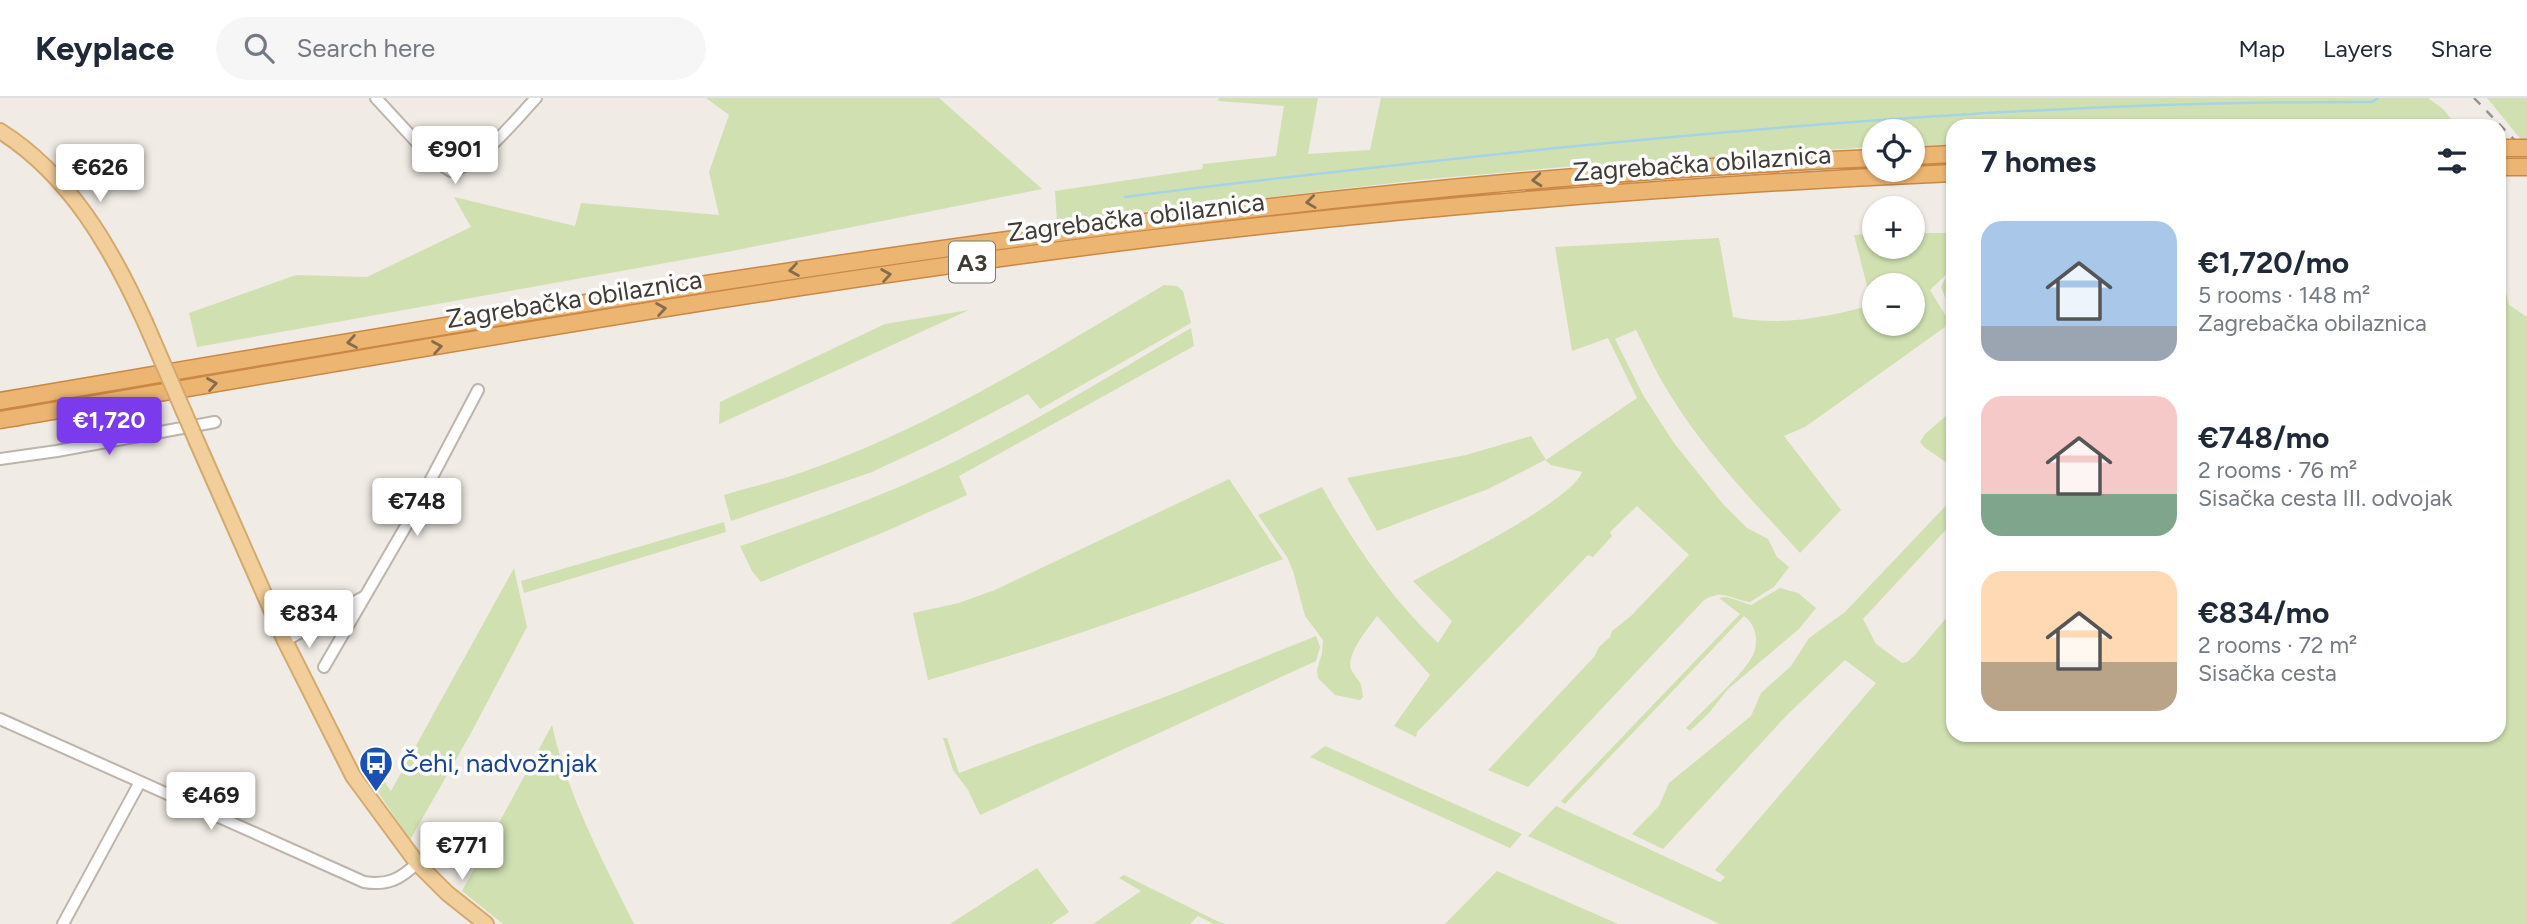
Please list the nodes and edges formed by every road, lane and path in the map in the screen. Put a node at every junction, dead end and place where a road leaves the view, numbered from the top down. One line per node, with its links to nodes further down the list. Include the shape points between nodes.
1 (376, 98): 2 (street, via 433,160 451,171 479,155)
2 (536, 98)
3 (0, 131): 18 (main road, bridge, via 40,163 86,214 112,255)
4 (2506, 148): 5 (highway, bridge)
5 (2527, 148)
6 (1946, 154): 7 (highway)
7 (1925, 155)
8 (1862, 159): 13 (highway, Zagrebačka obilaznica / A3, one-way to 13, via 1658,170 1353,197 1099,227 696,285)
9 (2506, 167): 10 (highway)
10 (2527, 167)
11 (1946, 173): 14 (highway, Zagrebačka obilaznica / A3, one-way to 11, via 713,301 1155,238 1565,197)
12 (478, 390): 17 (street)
13 (0, 401)
14 (0, 420)
15 (215, 422): 16 (street)
16 (0, 459)
17 (365, 596): 18 (street); 19 (street)
18 (285, 641): 22 (main road, via 353,776)
19 (324, 667)
20 (0, 719): 21 (street)
21 (140, 782): 22 (street, via 364,882 390,883); 23 (street)
22 (417, 863): 24 (main road)
23 (64, 924)
24 (486, 924)

